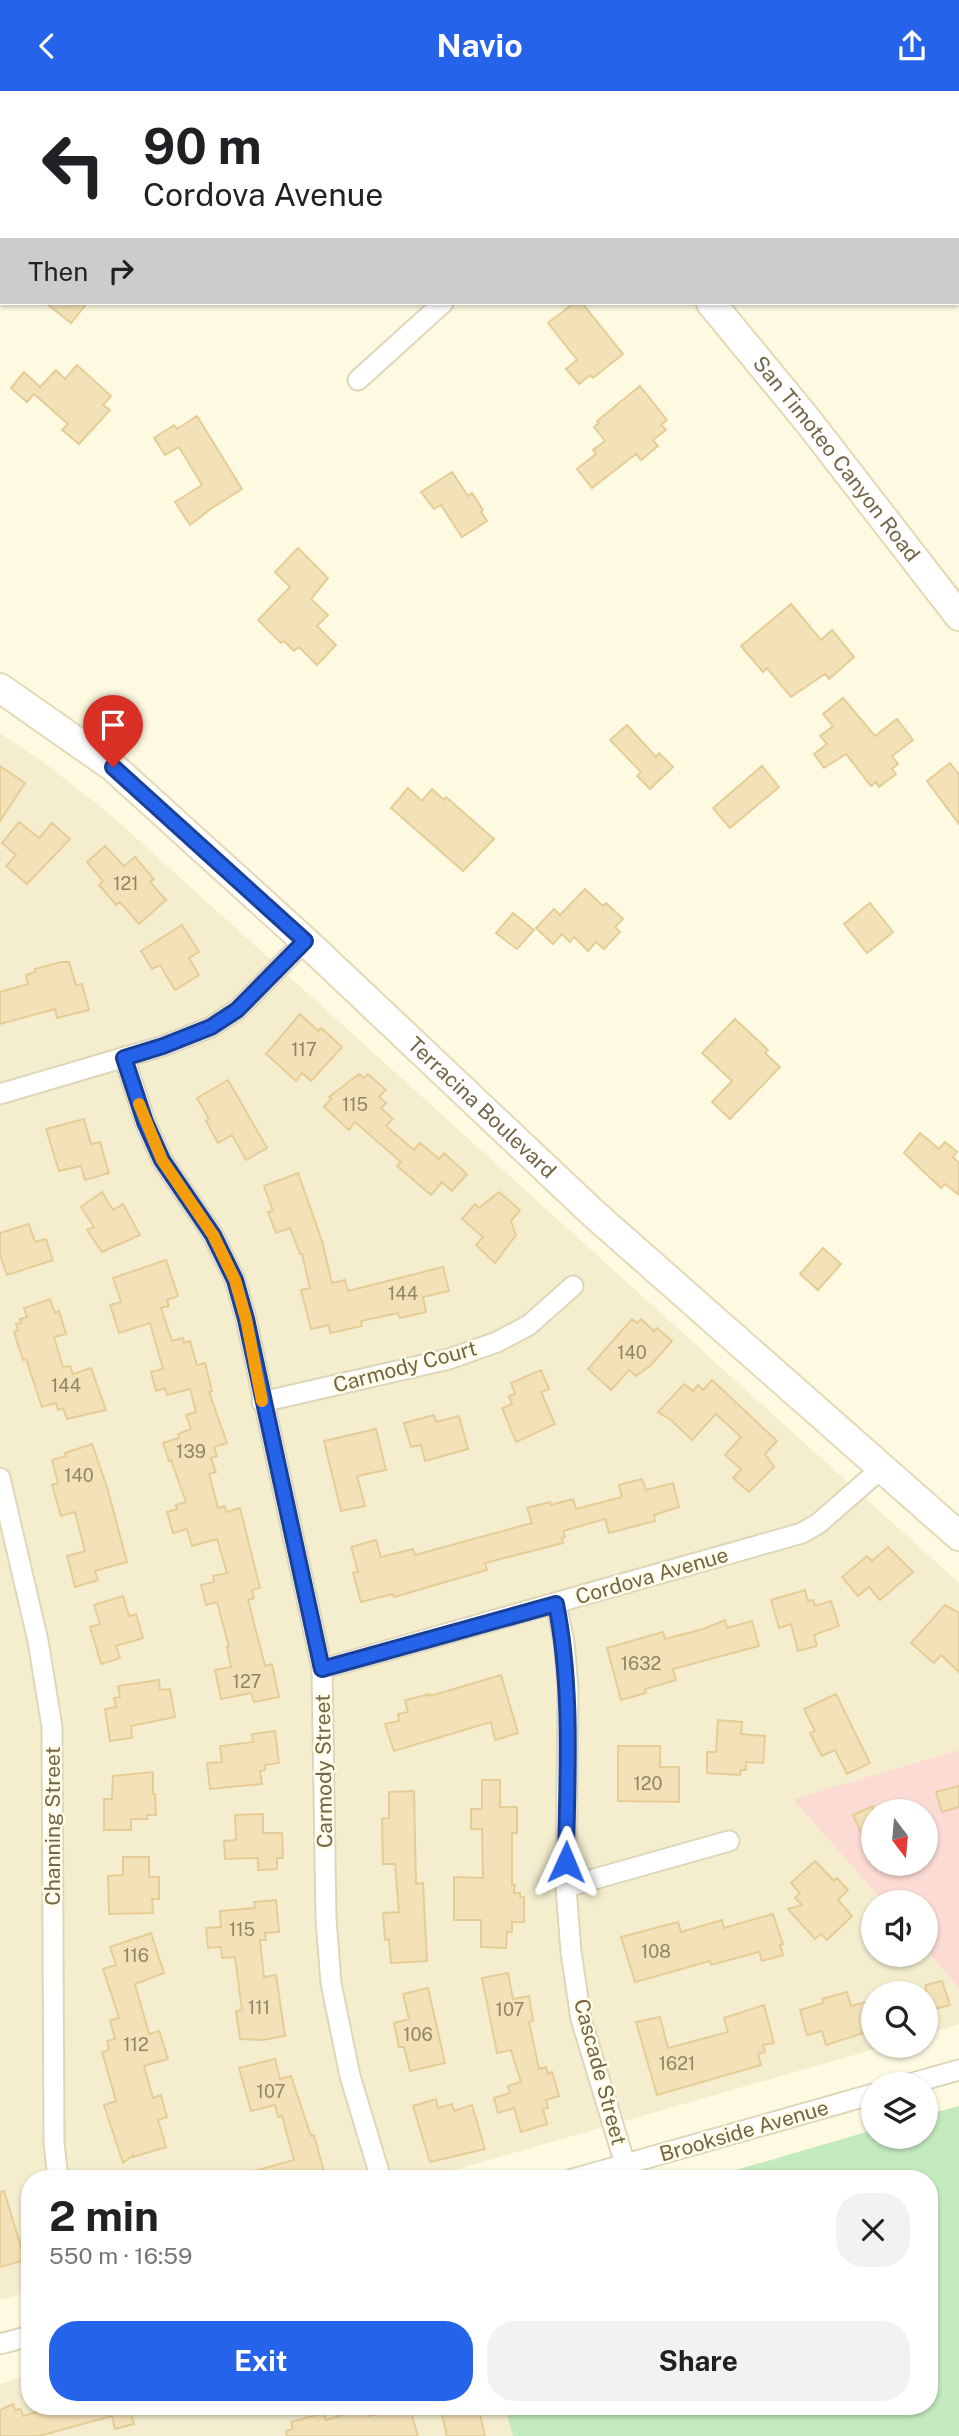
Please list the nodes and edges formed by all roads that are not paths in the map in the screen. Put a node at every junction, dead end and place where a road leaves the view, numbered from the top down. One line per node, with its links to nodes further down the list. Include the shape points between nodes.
1 (441, 305): 3 (street)
2 (713, 305): 4 (main road, San Timoteo Canyon Road)
3 (358, 380)
4 (959, 616)
5 (0, 688): 6 (main road, Terracina Boulevard, via 113,767)
6 (305, 941): 7 (street, via 237,1010 211,1027); 11 (main road, Terracina Boulevard, via 594,1214)
7 (124, 1058): 8 (street); 10 (street, Carmody Street, via 162,1160 213,1235 235,1280)
8 (0, 1094)
9 (573, 1286): 10 (street, Carmody Court, via 528,1325 497,1342 449,1359)
10 (262, 1402): 15 (street, Carmody Street)
11 (882, 1468): 13 (main road, Terracina Boulevard); 14 (street, Cordova Avenue, via 820,1523 802,1533)
12 (0, 1478): 22 (street, Channing Street, via 38,1641 52,1727)
13 (959, 1536)
14 (556, 1604): 15 (street, Cordova Avenue); 17 (street, Cascade Street, via 568,1688)
15 (322, 1669): 23 (street, Carmody Street, via 331,1983 350,2077)
16 (729, 1841): 17 (street)
17 (566, 1887): 21 (street, Cascade Street, via 581,2019)
18 (959, 2070): 19 (street)
19 (938, 2076)
20 (861, 2097): 21 (street, Brookside Avenue)
21 (625, 2164): 24 (street, Brookside Avenue)
22 (57, 2170)
23 (378, 2170)
24 (604, 2170)
25 (21, 2338): 26 (street)
26 (0, 2344)

